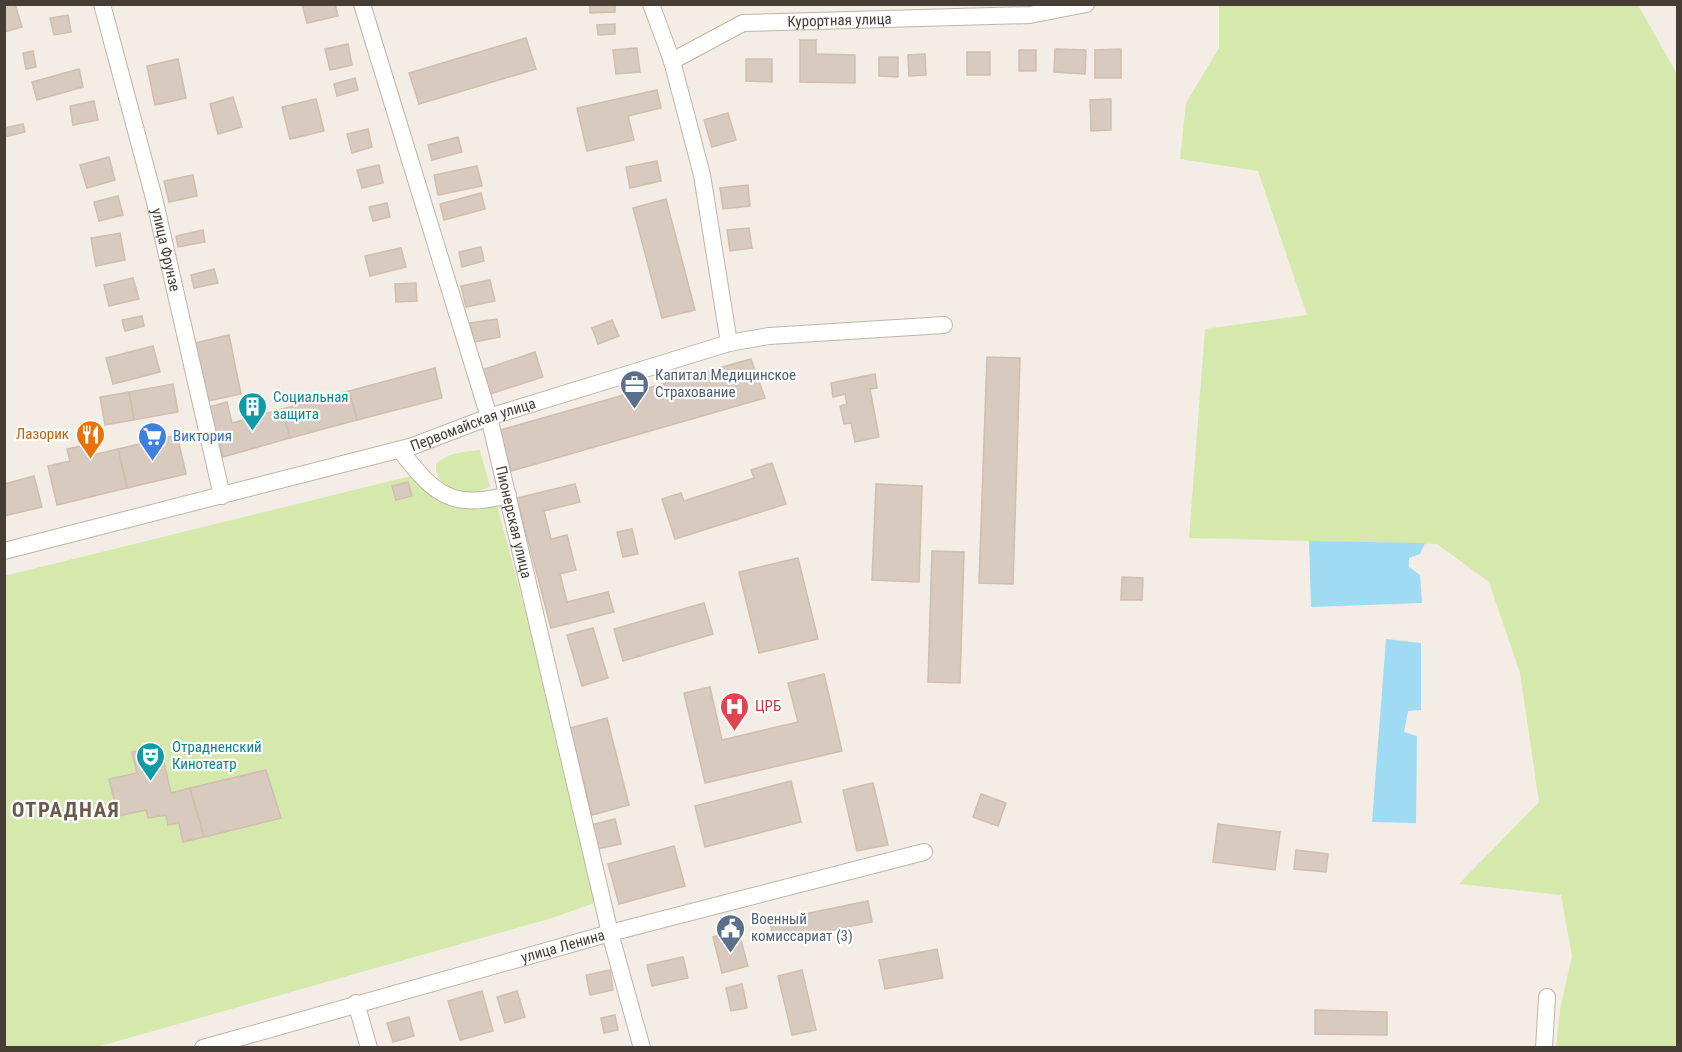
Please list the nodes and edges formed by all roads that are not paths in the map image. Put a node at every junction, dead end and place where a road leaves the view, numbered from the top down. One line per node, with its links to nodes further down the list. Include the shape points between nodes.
1 (102, 4): 11 (street, улица Фрунзе, via 154,198)
2 (362, 4): 8 (street, Пионерская улица)
3 (651, 4): 5 (street)
4 (1086, 4): 5 (street, Курортная улица, via 1030,15 743,23)
5 (672, 61): 7 (street, via 702,175)
6 (944, 325): 7 (street, Первомайская улица, via 769,336)
7 (729, 344): 8 (street, Первомайская улица)
8 (489, 417): 9 (street, Первомайская улица); 10 (street, Пионерская улица)
9 (400, 450): 10 (street, via 419,474 448,497 466,502); 11 (street, Первомайская улица)
10 (508, 495): 14 (street, Пионерская улица)
11 (222, 496): 12 (street, Первомайская улица)
12 (4, 551)
13 (924, 852): 14 (street, улица Ленина)
14 (610, 933): 16 (street, улица Ленина); 19 (street, Пионерская улица)
15 (1547, 997): 20 (street)
16 (356, 1004): 17 (street, улица Ленина); 18 (street)
17 (203, 1047)
18 (369, 1047)
19 (642, 1047)
20 (1544, 1047)

